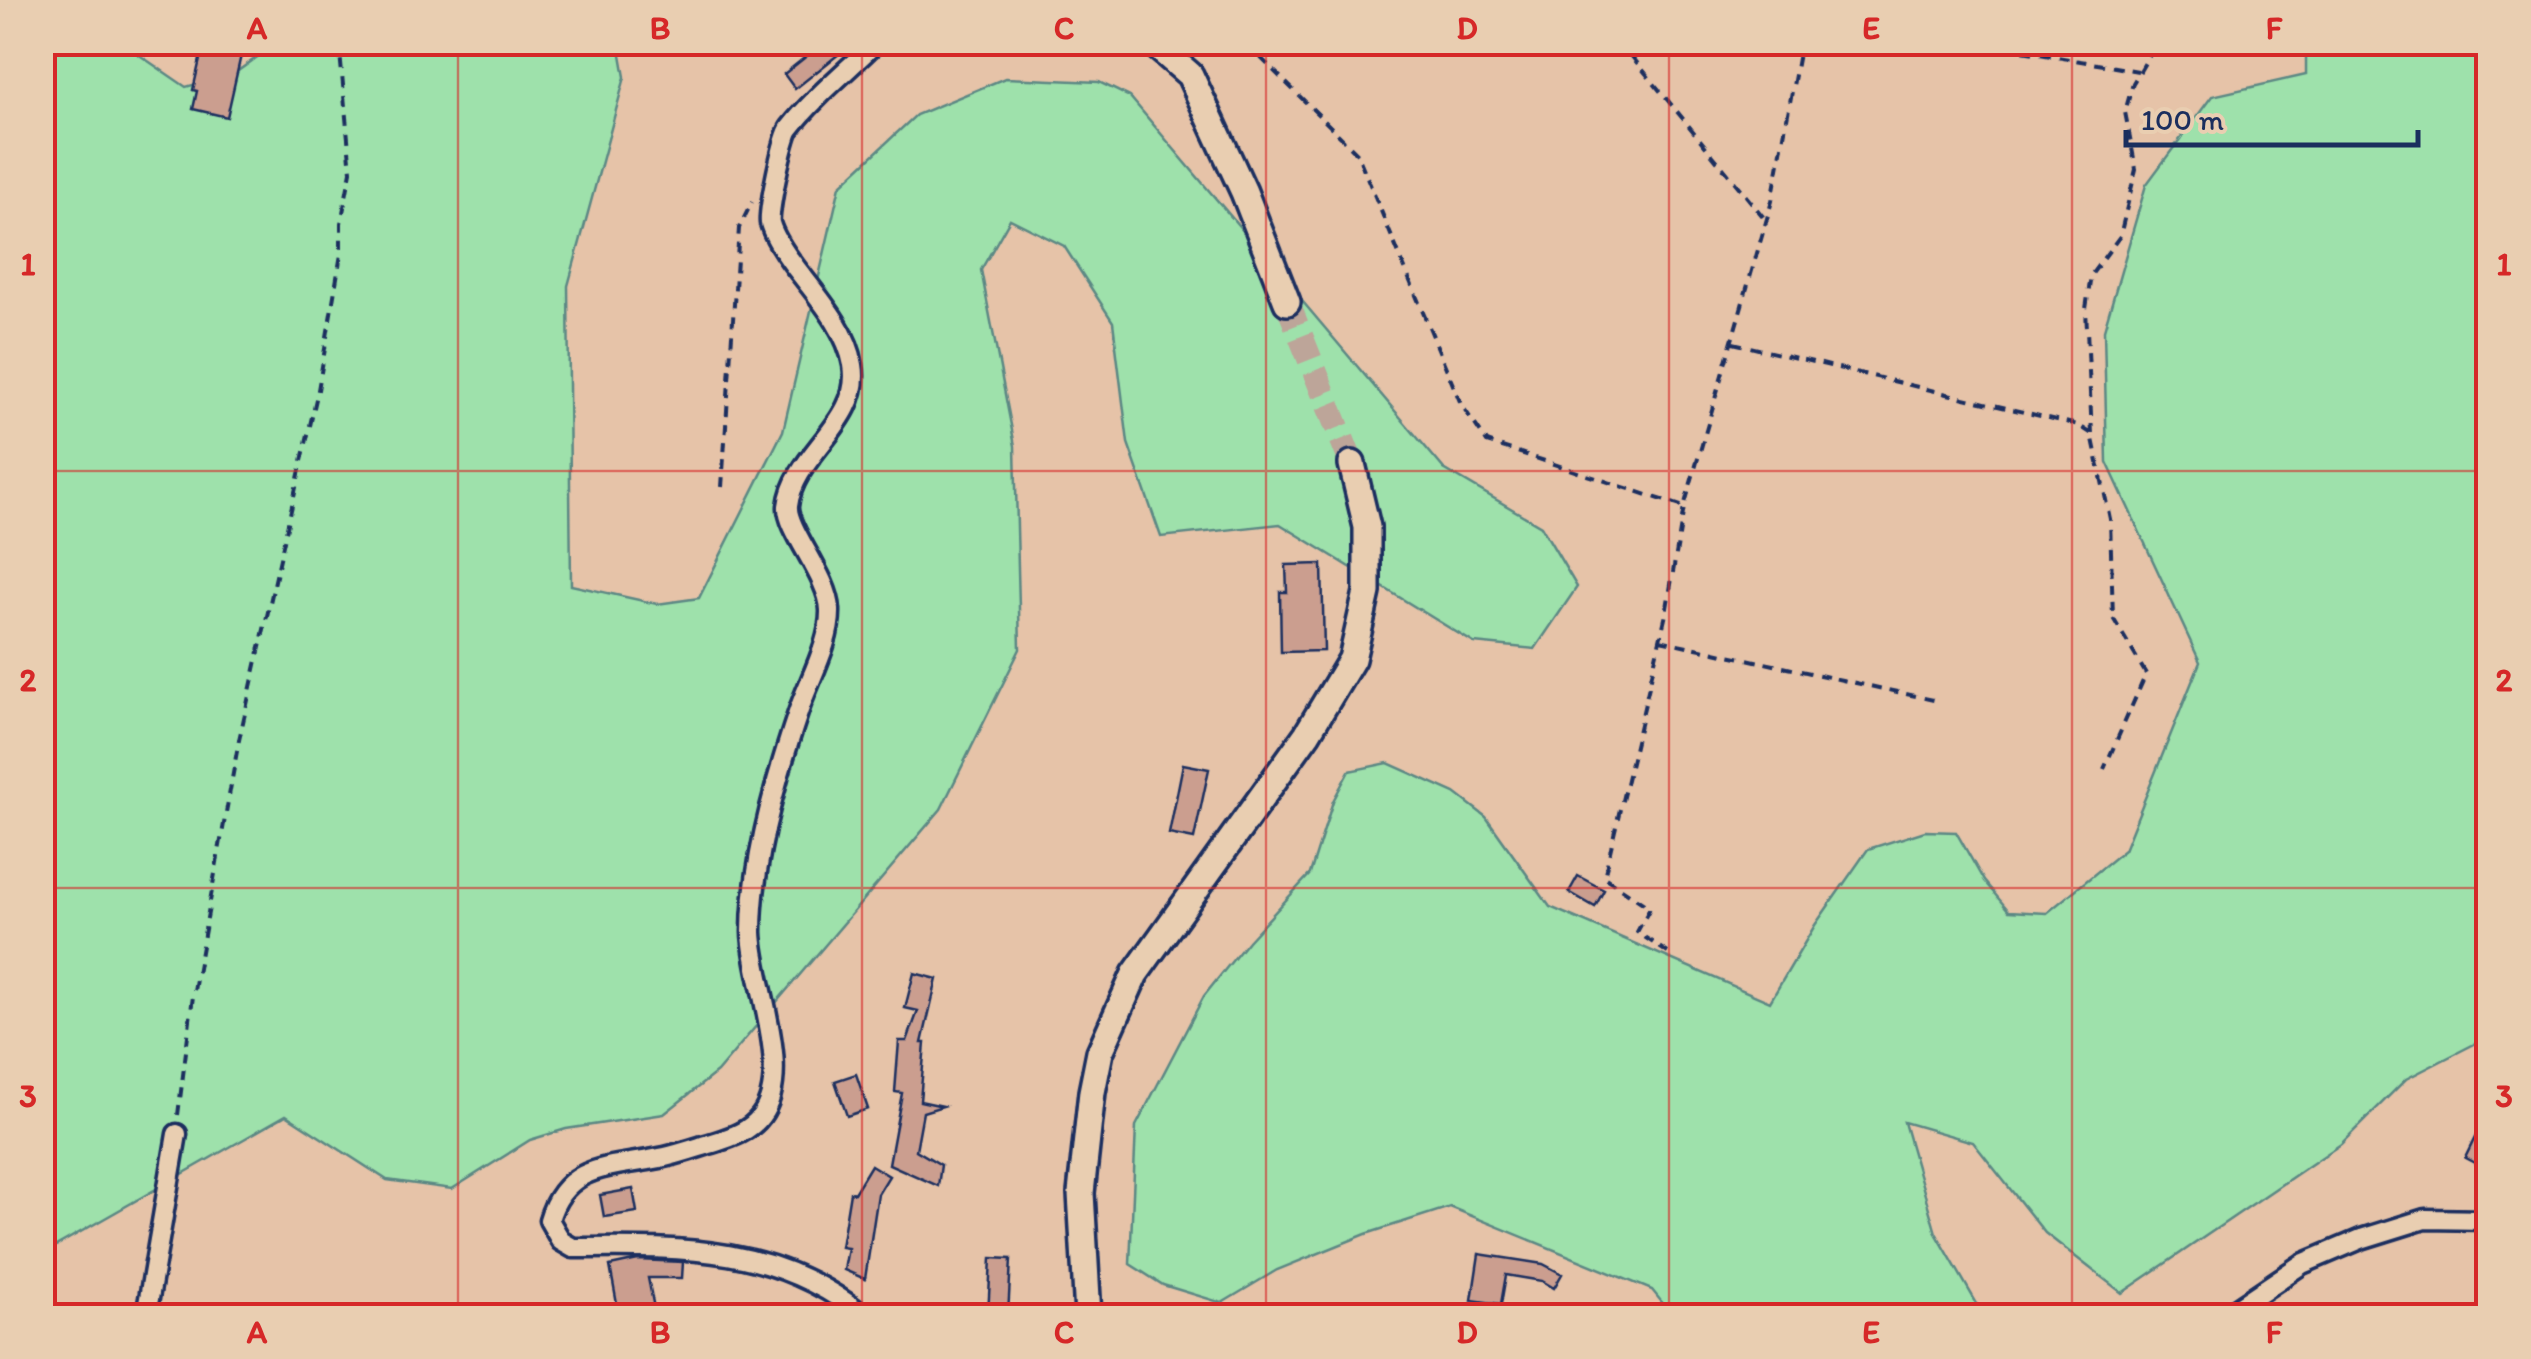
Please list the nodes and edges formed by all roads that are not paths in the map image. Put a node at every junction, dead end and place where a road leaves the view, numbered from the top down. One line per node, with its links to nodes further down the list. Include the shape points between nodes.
1 (876, 42): 8 (street, via 786,130 769,220 846,342 854,369 846,410 814,451 787,511 830,609 780,769 756,888 754,958 774,1057 769,1095 761,1116 737,1136 576,1179 555,1199 548,1220 573,1248 687,1247 748,1259 808,1278)
2 (1152, 42): 3 (street, via 1190,75)
3 (1287, 302)
4 (1352, 464): 9 (street, via 1366,528 1367,576 1352,659 1136,974 1100,1052 1081,1193)
5 (177, 1134): 7 (street)
6 (2488, 1220): 10 (street, via 2425,1219 2361,1238 2302,1264)
7 (146, 1316)
8 (864, 1316)
9 (1088, 1316)
10 (2225, 1316)

